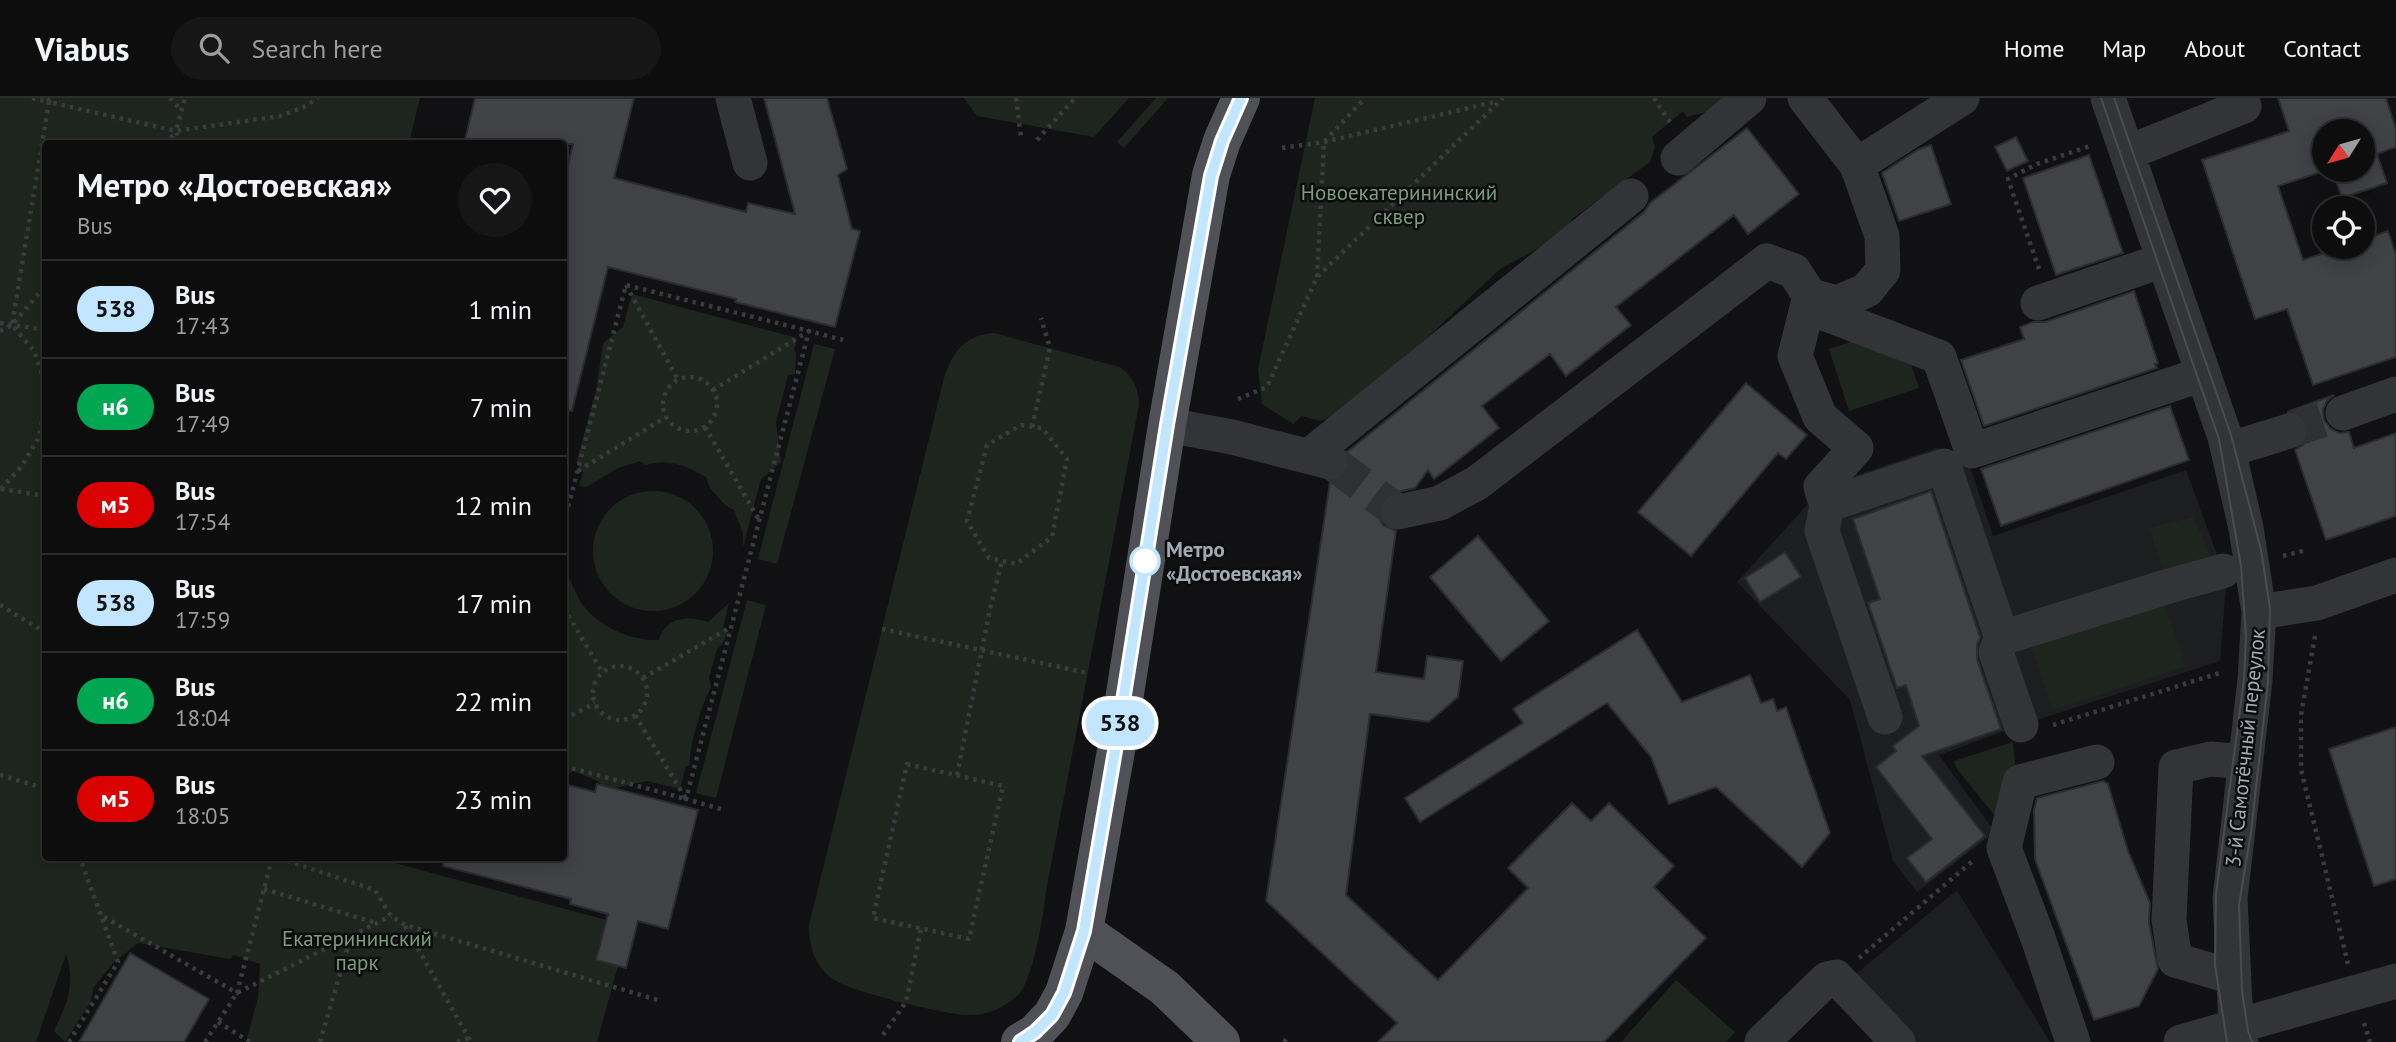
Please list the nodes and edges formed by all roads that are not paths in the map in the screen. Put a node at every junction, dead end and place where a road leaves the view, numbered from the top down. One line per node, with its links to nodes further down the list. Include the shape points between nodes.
1 (733, 98): 10 (street)
2 (1241, 98): 19 (main road, via 1211,176)
3 (1749, 98): 9 (street)
4 (1805, 98): 11 (street)
5 (1962, 98): 11 (street)
6 (2108, 98): 8 (street, 3-й Самотёчный переулок)
7 (2241, 98): 8 (street, via 2244,106)
8 (2111, 149): 13 (street, 3-й Самотёчный переулок)
9 (1678, 158)
10 (750, 163)
11 (1857, 165): 15 (street, via 1882,236 1883,270 1867,290 1836,303)
12 (1631, 196): 19 (street, via 1321,460)
13 (2164, 260): 14 (street); 16 (street, 3-й Самотёчный переулок)
14 (2044, 301)
15 (1809, 302): 16 (street, via 1939,357 1972,451); 22 (street, via 1795,356 1820,417 1856,448 1821,487); 23 (street, via 1794,271 1767,261 1477,483 1440,503)
16 (2203, 373): 21 (street, 3-й Самотёчный переулок)
17 (2396, 394): 18 (street)
18 (2343, 413)
19 (1167, 425): 32 (main road)
20 (2289, 432): 21 (street)
21 (2228, 450): 26 (street, 3-й Самотёчный переулок)
22 (1827, 505): 27 (street, via 1944,466); 28 (street, via 1822,531)
23 (1398, 512)
24 (2223, 571): 27 (street)
25 (2396, 575): 26 (street, via 2318,603)
26 (2259, 612): 31 (street, 3-й Самотёчный переулок)
27 (2002, 638): 29 (street, via 1996,652)
28 (1885, 717)
29 (2021, 725)
30 (2097, 762): 40 (street, via 2020,782 2004,848)
31 (2245, 762): 33 (street, 3-й Самотёчный переулок, via 2230,898); 33 (street, via 2211,759 2176,767 2169,920 2175,960)
32 (1084, 931): 36 (main road, via 1052,1015); 37 (main road, via 1165,988)
33 (2234, 976): 35 (street, 3-й Самотёчный переулок)
34 (2396, 981): 35 (street)
35 (2238, 1034): 41 (street)
36 (1020, 1042)
37 (1221, 1042)
38 (1762, 1042): 39 (street, via 1826,979 1836,977)
39 (1898, 1042)
40 (2073, 1042)
41 (2182, 1042)

